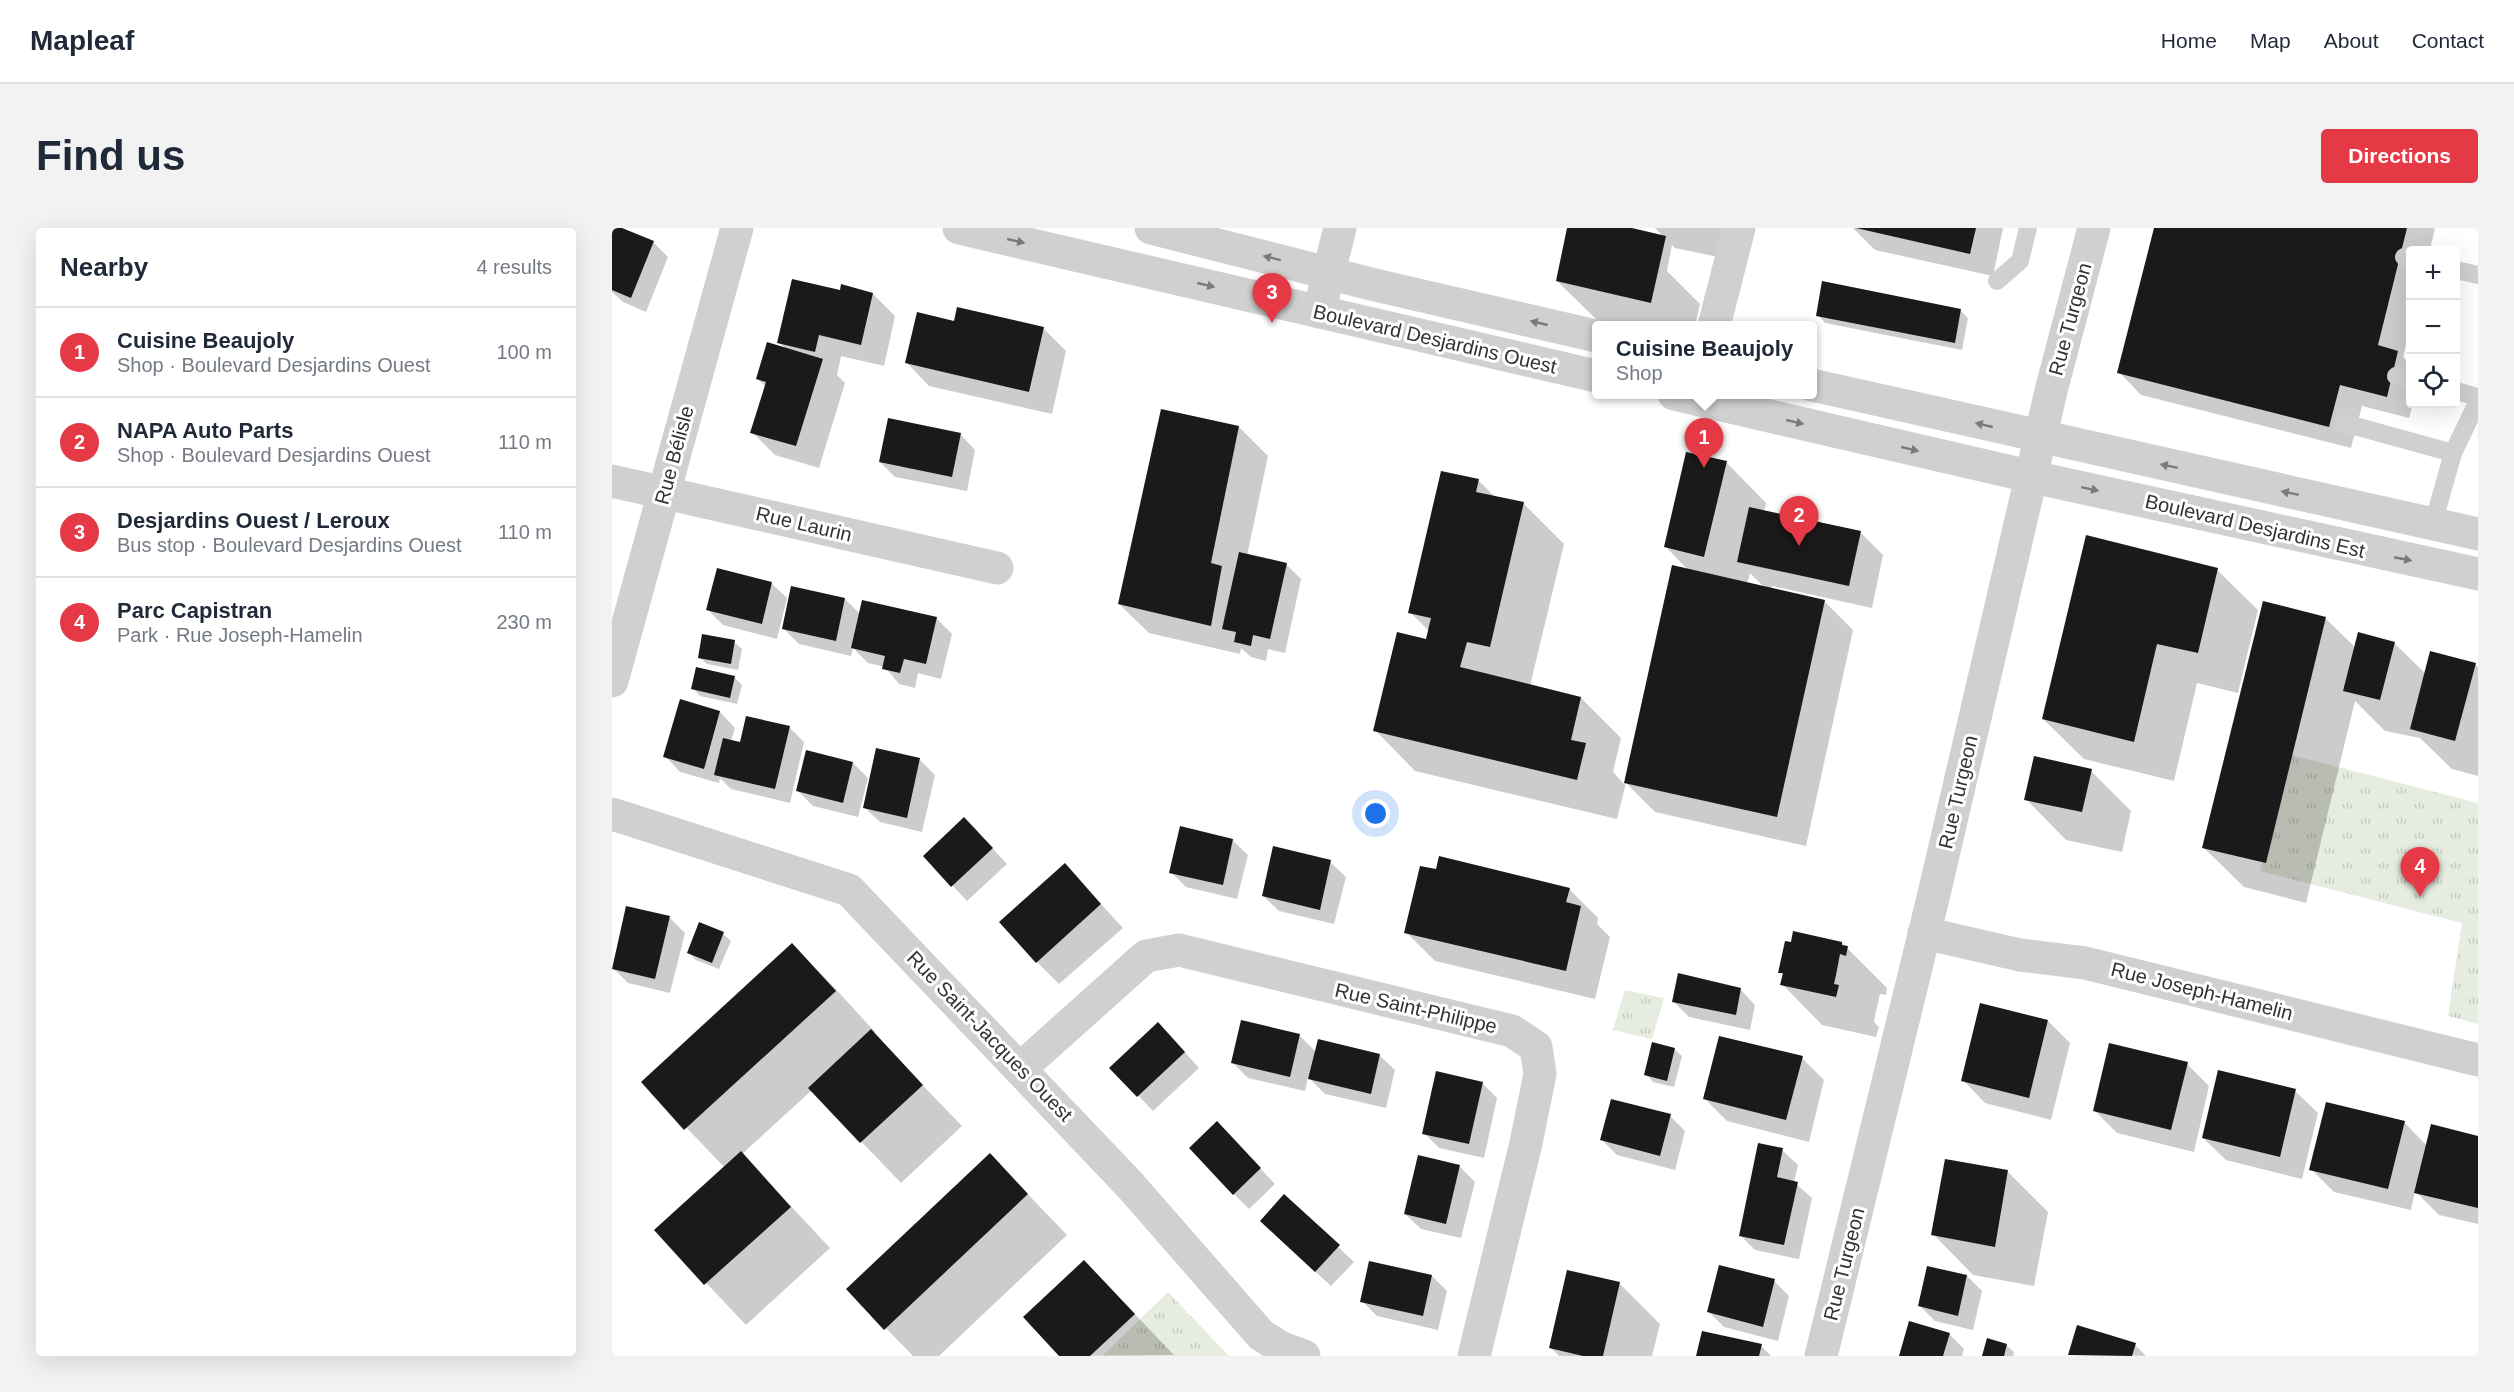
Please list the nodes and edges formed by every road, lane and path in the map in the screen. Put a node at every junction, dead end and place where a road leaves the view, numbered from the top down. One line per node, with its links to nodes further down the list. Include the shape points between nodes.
1 (737, 228): 25 (street, Rue Bélisle)
2 (959, 228): 12 (street, Boulevard Desjardins Ouest, one-way to 12)
3 (1151, 228): 9 (street, Boulevard Desjardins Ouest, one-way to 3)
4 (1340, 228): 9 (street)
5 (1739, 228): 13 (street)
6 (2028, 228): 11 (lane, via 2020,261)
7 (2094, 228): 21 (street, Rue Turgeon)
8 (2460, 271): 10 (lane)
9 (1328, 272): 12 (street); 14 (street, Boulevard Desjardins Ouest, one-way to 9)
10 (2478, 275)
11 (1997, 281)
12 (1319, 312): 15 (street, Boulevard Desjardins Ouest)
13 (1715, 321)
14 (1592, 335)
15 (1592, 375)
16 (1817, 386): 21 (street, one-way to 16)
17 (2460, 392): 19 (lane)
18 (1703, 399): 23 (street, one-way to 23)
19 (2478, 399): 22 (lane)
20 (2344, 423): 22 (lane)
21 (2041, 438): 23 (street, Rue Turgeon); 26 (street, Boulevard Desjardins Est, one-way to 21)
22 (2453, 453): 26 (lane)
23 (2033, 477): 29 (street, Boulevard Desjardins Est, one-way to 29); 32 (street, Rue Turgeon)
24 (612, 481): 25 (street, Rue Laurin)
25 (664, 492): 28 (street, Rue Laurin); 30 (street, Rue Bélisle)
26 (2433, 524): 27 (street, Boulevard Desjardins Est)
27 (2478, 534)
28 (997, 568)
29 (2478, 574)
30 (612, 681)
31 (612, 814): 34 (street, Rue Saint-Jacques Ouest, via 849,890)
32 (1924, 933): 33 (street, Rue Joseph-Hamelin, via 2020,956 2085,963); 37 (street, Rue Turgeon)
33 (2478, 1060)
34 (1021, 1068): 35 (street, Rue Saint-Jacques Ouest, via 1130,1185 1260,1335); 36 (street, Rue Saint-Philippe, via 1146,956 1179,950 1512,1031 1536,1047 1540,1074)
35 (1304, 1356)
36 (1474, 1356)
37 (1821, 1356)

